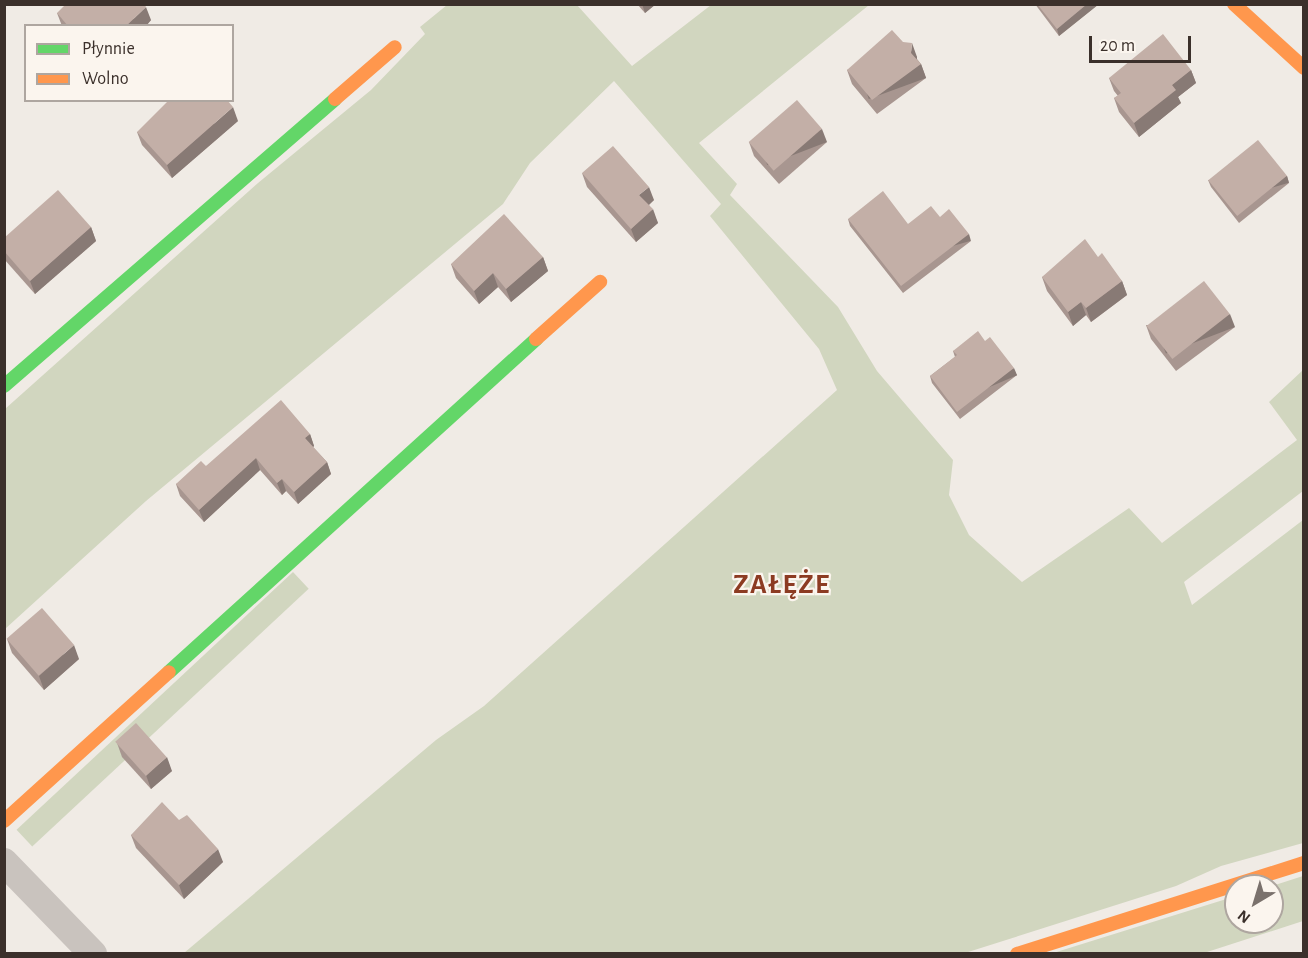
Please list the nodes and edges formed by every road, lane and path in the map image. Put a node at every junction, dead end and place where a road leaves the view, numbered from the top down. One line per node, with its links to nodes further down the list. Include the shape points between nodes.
1 (1234, 4): 3 (street)
2 (395, 47): 5 (street)
3 (1304, 68)
4 (600, 282): 6 (street)
5 (4, 386)
6 (4, 821)
7 (4, 862): 9 (street)
8 (1304, 863): 10 (street)
9 (93, 954)
10 (1017, 954)

